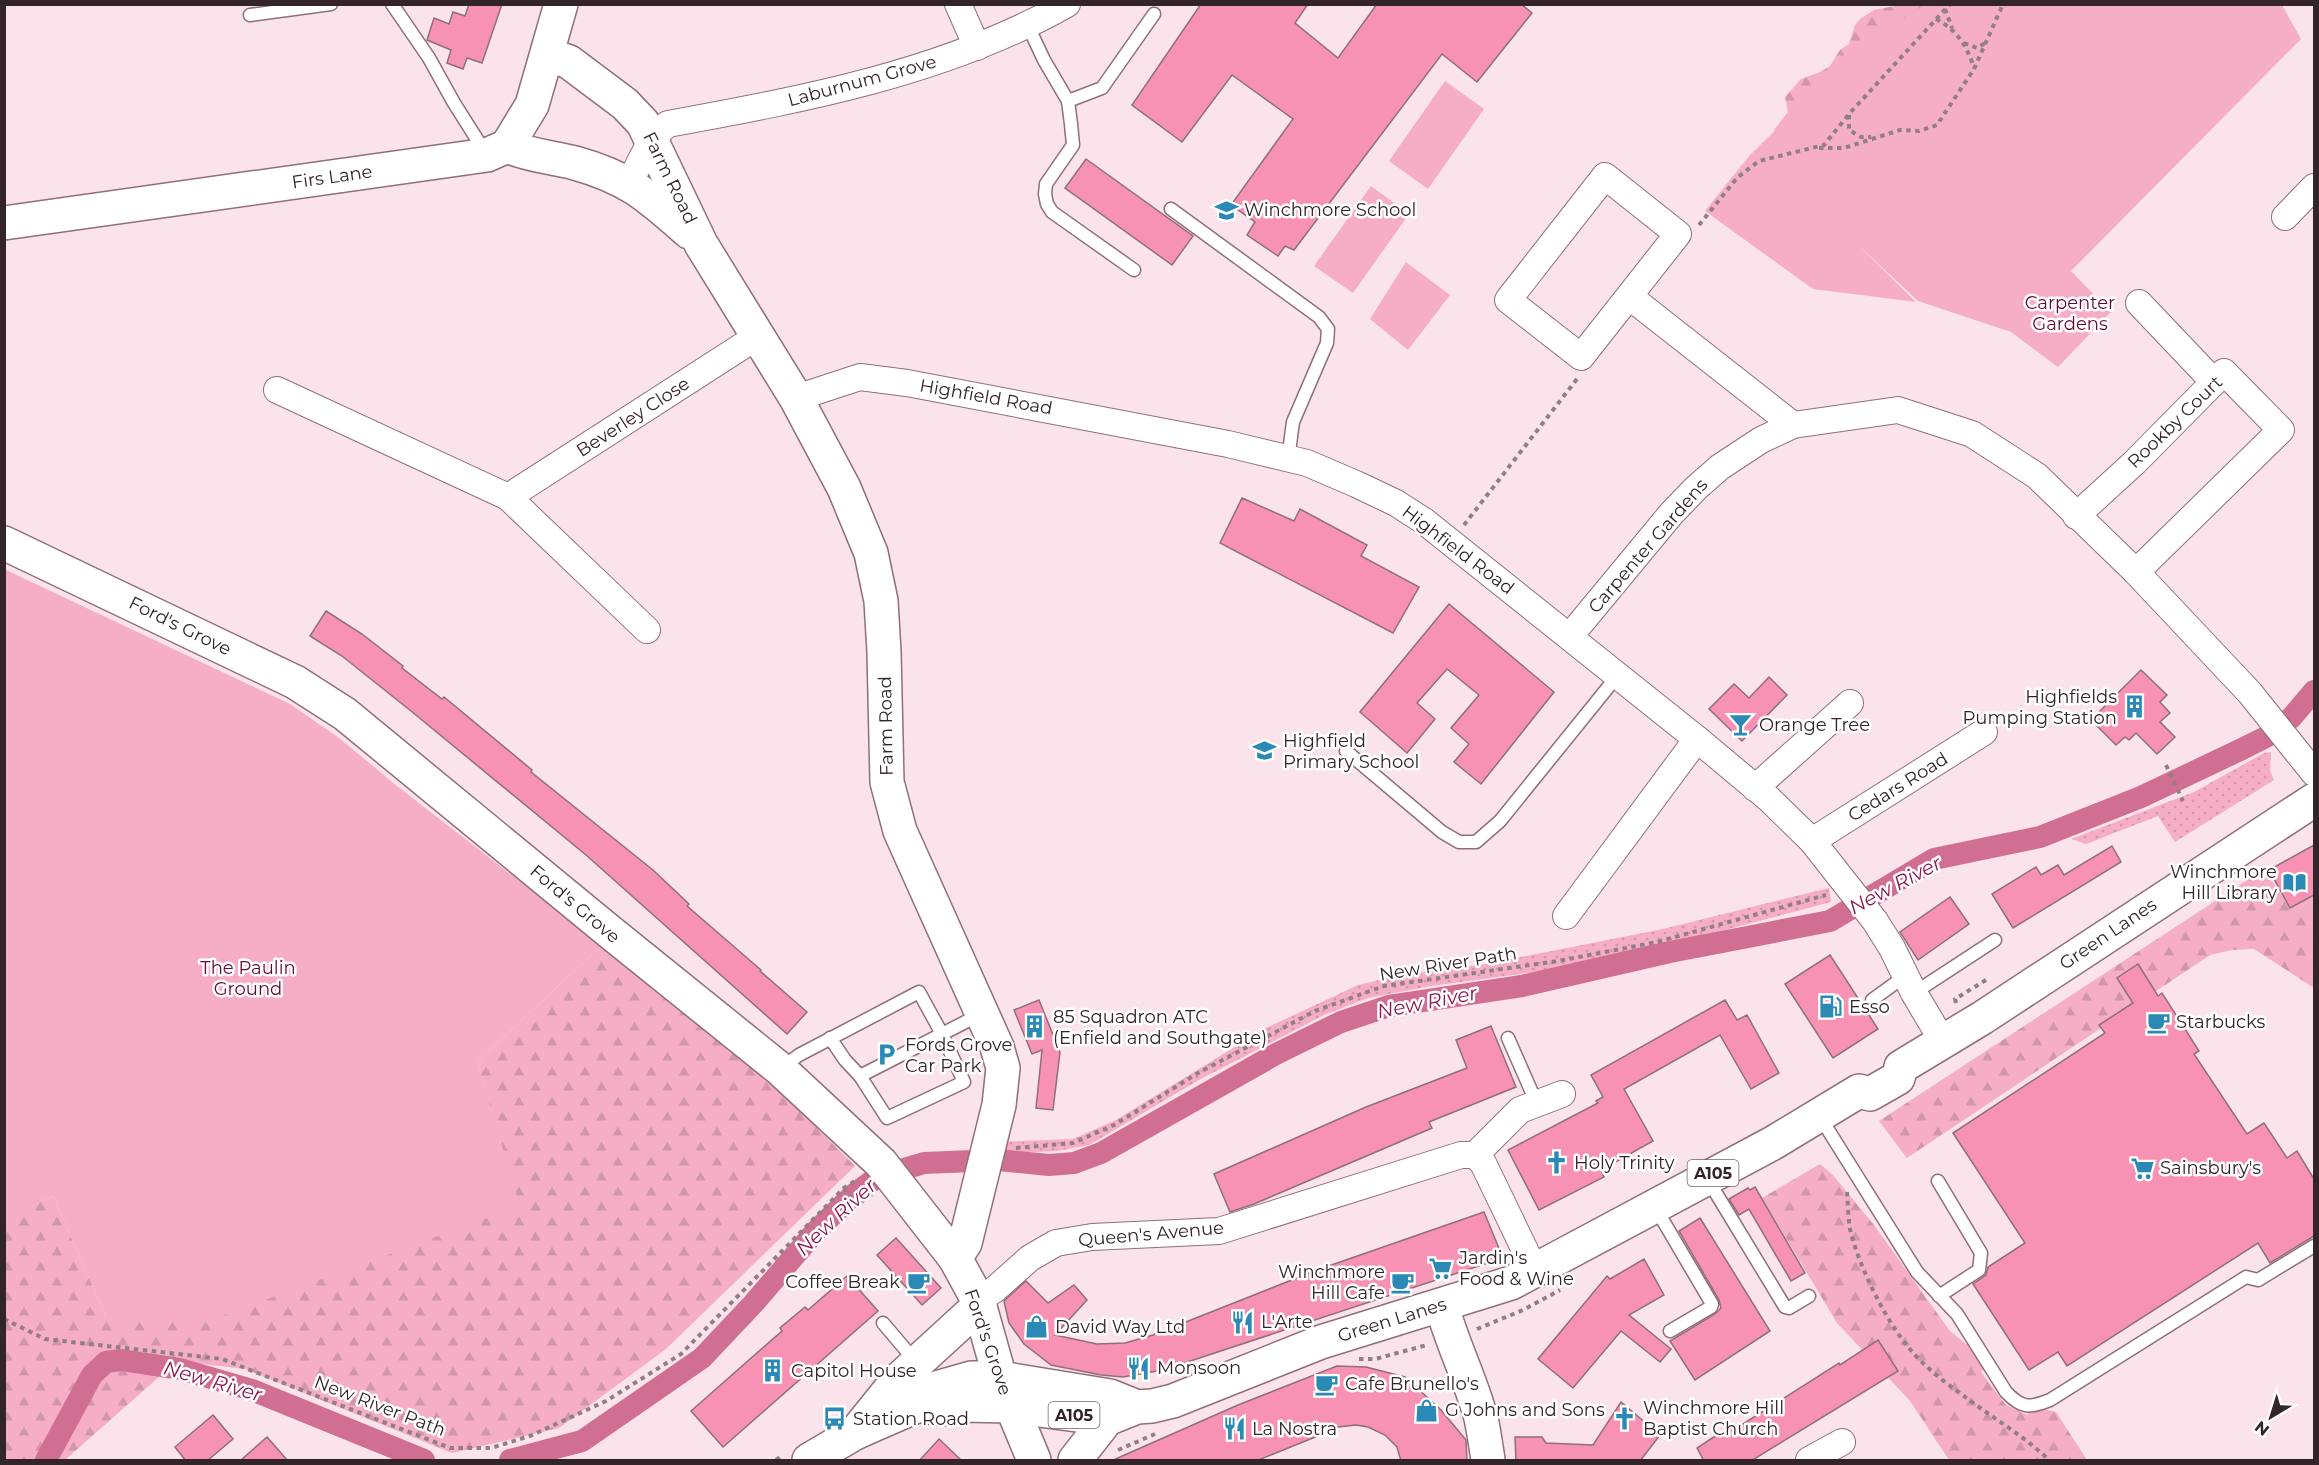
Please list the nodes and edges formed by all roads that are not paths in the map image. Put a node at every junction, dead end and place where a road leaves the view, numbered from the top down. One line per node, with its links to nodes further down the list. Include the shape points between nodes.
1 (331, 4): 7 (lane)
2 (392, 4): 13 (lane, via 453,102)
3 (561, 4): 10 (street)
4 (958, 4): 9 (street)
5 (1067, 4): 8 (street, Laburnum Grove)
6 (1154, 14): 11 (lane, via 1102,88)
7 (250, 15)
8 (1029, 26): 9 (street, Laburnum Grove); 11 (lane)
9 (977, 48): 12 (street, Laburnum Grove, via 844,89 668,124)
10 (547, 54): 12 (street, Farm Road, via 569,62 625,104); 13 (street, via 532,105)
11 (1068, 101): 20 (lane, via 1072,145 1046,184 1047,204 1052,212)
12 (652, 138): 14 (street); 19 (street, Farm Road)
13 (497, 151): 14 (street, Farm Road, via 572,162); 18 (street, Firs Lane)
14 (629, 183): 19 (street, Farm Road, via 649,196)
15 (2314, 187): 17 (street)
16 (1171, 210): 28 (lane, via 1319,317 1328,329 1327,343 1293,422)
17 (2285, 217)
18 (4, 223)
19 (701, 244): 23 (street, Farm Road)
20 (1134, 270)
21 (1630, 297): 21 (street, via 1581,357 1508,300 1605,176 1678,234); 27 (street)
22 (2139, 303): 24 (street)
23 (758, 336): 26 (street, Farm Road); 29 (street, Beverley Close)
24 (2214, 382): 30 (street, Rookby Court); 32 (street, Rookby Court, via 2224,372 2281,430)
25 (277, 390): 29 (street)
26 (796, 398): 28 (street, Highfield Road, via 860,377 1066,412); 48 (street, Farm Road, via 844,489 871,553 881,601 886,782 900,831)
27 (1793, 425): 30 (street, Carpenter Gardens, via 1898,411 1961,430 2037,476); 34 (street, Carpenter Gardens, via 1720,467 1696,488)
28 (1288, 459): 34 (street, Highfield Road, via 1307,463 1396,503)
29 (508, 497): 33 (street)
30 (2076, 516): 32 (street, Carpenter Gardens)
31 (4, 543): 53 (street, Ford's Grove, via 285,677 345,714)
32 (2136, 572): 40 (street, Carpenter Gardens, via 2250,693)
33 (647, 630)
34 (1570, 636): 35 (street, Highfield Road)
35 (1618, 675): 38 (street, Highfield Road); 39 (lane, via 1500,821 1476,842 1458,842 1442,831)
36 (1851, 703): 41 (street)
37 (1984, 732): 43 (street, Cedars Road)
38 (1697, 739): 41 (street, Highfield Road); 44 (street)
39 (1346, 751)
40 (2314, 773)
41 (1755, 788): 43 (street, Highfield Road)
42 (2314, 800): 52 (street, Green Lanes / A105)
43 (1812, 841): 46 (street, Highfield Road, via 1842,893 1875,921)
44 (1566, 916)
45 (1995, 940): 46 (lane)
46 (1909, 985): 47 (lane); 52 (street, Highfield Road)
47 (1872, 999)
48 (982, 1014): 49 (lane); 63 (street, Farm Road, via 1003,1068 999,1105 965,1243)
49 (942, 1034): 50 (lane, via 919,992); 54 (lane); 54 (lane, via 964,1082 887,1118)
50 (830, 1038): 53 (lane); 54 (lane)
51 (1508, 1038): 56 (lane)
52 (1943, 1042): 57 (street, Green Lanes / A105, via 1901,1067 1888,1063 1862,1080 1859,1091)
53 (780, 1069): 63 (street, Ford's Grove, via 889,1174)
54 (860, 1076)
55 (1562, 1094): 56 (street)
56 (1538, 1104): 58 (street, via 1520,1110)
57 (1819, 1115): 59 (street, Green Lanes / A105); 66 (lane, via 1917,1272)
58 (1475, 1155): 64 (street, via 1492,1180); 67 (street, Queen's Avenue, via 1461,1155 1219,1231 1092,1237 1056,1243 1030,1258)
59 (1706, 1177): 61 (street, Green Lanes / A105); 65 (lane, via 1785,1307)
60 (1938, 1181): 66 (lane, via 1981,1252 1979,1270)
61 (1655, 1206): 64 (street, Green Lanes / A105); 70 (lane, via 1712,1304)
62 (2314, 1246): 66 (lane, via 2258,1280 2246,1278 2034,1407 2015,1401 2006,1392 1957,1314)
63 (955, 1258): 67 (street, Ford's Grove)
64 (1535, 1271): 68 (street, Green Lanes / A105)
65 (1809, 1296)
66 (1939, 1296)
67 (979, 1302): 71 (street); 72 (street, Ford's Grove)
68 (1442, 1306): 73 (street, Green Lanes / A105, via 1320,1342 1173,1401); 80 (street, via 1481,1419)
69 (883, 1323): 71 (lane)
70 (1670, 1331)
71 (917, 1363): 75 (street, via 896,1382)
72 (1005, 1392): 73 (street, Green Lanes / A105, via 1110,1396); 74 (street, Green Lanes / A105); 75 (street, Green Lanes / A105, via 941,1409 919,1405); 78 (street)
73 (1137, 1407): 74 (street, Green Lanes / A105)
74 (1107, 1419): 79 (street)
75 (855, 1433): 77 (street, Green Lanes / A105)
76 (1842, 1442): 81 (street)
77 (809, 1461)
78 (1034, 1461)
79 (1075, 1461)
80 (1488, 1461)
81 (1809, 1461)

